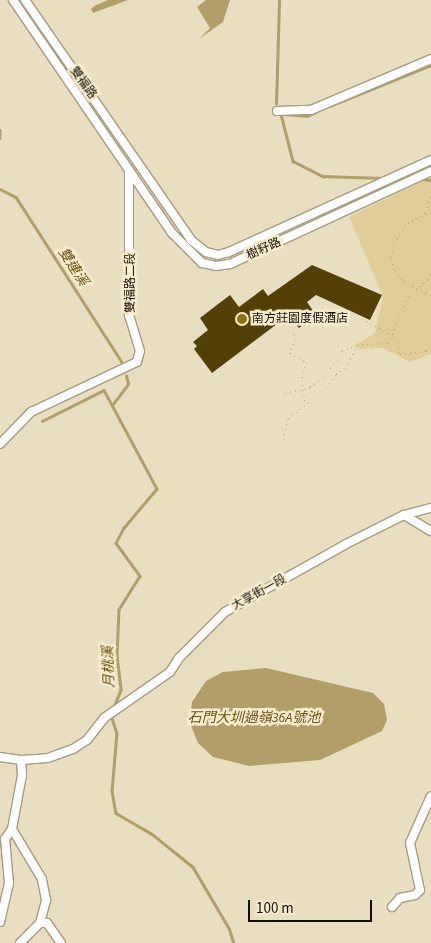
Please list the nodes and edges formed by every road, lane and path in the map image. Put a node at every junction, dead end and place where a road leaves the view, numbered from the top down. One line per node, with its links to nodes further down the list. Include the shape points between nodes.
1 (13, 0): 7 (street, 樹籽路)
2 (25, 0): 6 (street, 雙福路)
3 (431, 59): 4 (street, via 311,110)
4 (277, 111)
5 (431, 160): 6 (street, 樹籽路, via 376,188 218,254 197,247)
6 (139, 166): 7 (street)
7 (129, 171): 8 (street, 樹籽路, via 188,252 202,263 216,266 230,264); 23 (street, 雙福路二段, via 130,315 140,350 137,362 31,412)
8 (431, 171)
9 (431, 194): 10 (path)
10 (426, 213): 11 (path); 13 (path, via 405,225 392,252 398,275)
11 (431, 213)
12 (431, 271): 13 (path)
13 (418, 288): 14 (path); 17 (path, via 408,296)
14 (431, 295)
15 (366, 321): 17 (path)
16 (293, 329): 20 (path, via 295,339 290,352 306,362)
17 (390, 334): 18 (path, via 388,343); 19 (path, via 399,342 400,354)
18 (357, 345): 20 (path, via 342,350 325,377); 22 (path, via 346,368)
19 (431, 350)
20 (303, 389): 21 (path); 22 (path)
21 (286, 393)
22 (305, 405): 24 (path, via 288,418)
23 (0, 444)
24 (282, 444)
25 (431, 508): 26 (street, 大享街一段)
26 (404, 515): 27 (street); 29 (street, 大享街一段, via 225,612 179,658 170,672 104,718 87,740 73,749 48,758)
27 (431, 531)
28 (0, 757): 29 (street)
29 (21, 760): 31 (street, via 22,775)
30 (431, 796): 32 (street, via 410,844 420,890 415,895 400,898)
31 (12, 829): 33 (street, via 5,839 10,883); 34 (street, via 42,878 46,900)
32 (392, 907)
33 (0, 922)
34 (40, 923): 35 (street); 36 (street, via 47,924)
35 (20, 943)
36 (61, 943)

